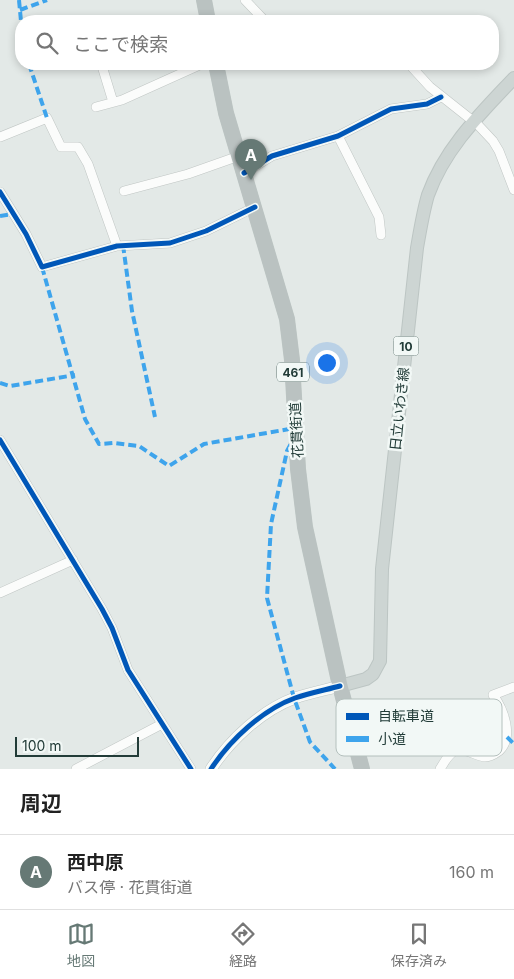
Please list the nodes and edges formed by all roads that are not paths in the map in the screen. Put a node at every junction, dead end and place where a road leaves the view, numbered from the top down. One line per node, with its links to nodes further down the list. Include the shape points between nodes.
1 (204, 0): 3 (highway)
2 (245, 0): 4 (street)
3 (207, 15)
4 (259, 15)
5 (103, 70): 11 (street)
6 (188, 70): 11 (street)
7 (217, 70): 16 (highway, 花貫街道 / 461)
8 (414, 70): 10 (street)
9 (514, 78): 13 (main road, 日立いわき線 / 10)
10 (441, 97): 13 (street); 14 (street, via 427,104 392,109)
11 (113, 102): 12 (street)
12 (96, 107)
13 (473, 122): 18 (street, via 493,141); 27 (main road, 日立いわき線 / 10, via 443,163 428,197 421,227 382,569 380,660 373,674 366,679)
14 (338, 136): 17 (street, via 272,156); 22 (street, via 379,217)
15 (0, 137): 23 (street, via 47,118 61,147 78,148 88,164)
16 (239, 156): 17 (highway, 花貫街道 / 461); 19 (street)
17 (244, 173): 21 (highway, 花貫街道 / 461)
18 (514, 190)
19 (124, 191)
20 (0, 192): 23 (street, via 42,267)
21 (255, 207): 23 (street, via 206,232 170,243); 27 (highway, 花貫街道 / 461, via 290,336 305,527)
22 (381, 235)
23 (117, 246)
24 (0, 440): 25 (street)
25 (74, 560): 26 (street); 32 (street, via 112,628 128,670)
26 (0, 593)
27 (340, 686): 29 (highway, 花貫街道 / 461); 38 (street, via 294,698 251,723 223,751)
28 (514, 687): 30 (street, via 493,696)
29 (343, 699)
30 (495, 699)
31 (502, 712): 33 (street, via 507,737)
32 (162, 724): 36 (street); 37 (street)
33 (502, 748)
34 (359, 756): 39 (highway, 花貫街道 / 461)
35 (450, 756): 40 (street)
36 (76, 769)
37 (191, 769)
38 (211, 769)
39 (362, 769)
40 (440, 769)

